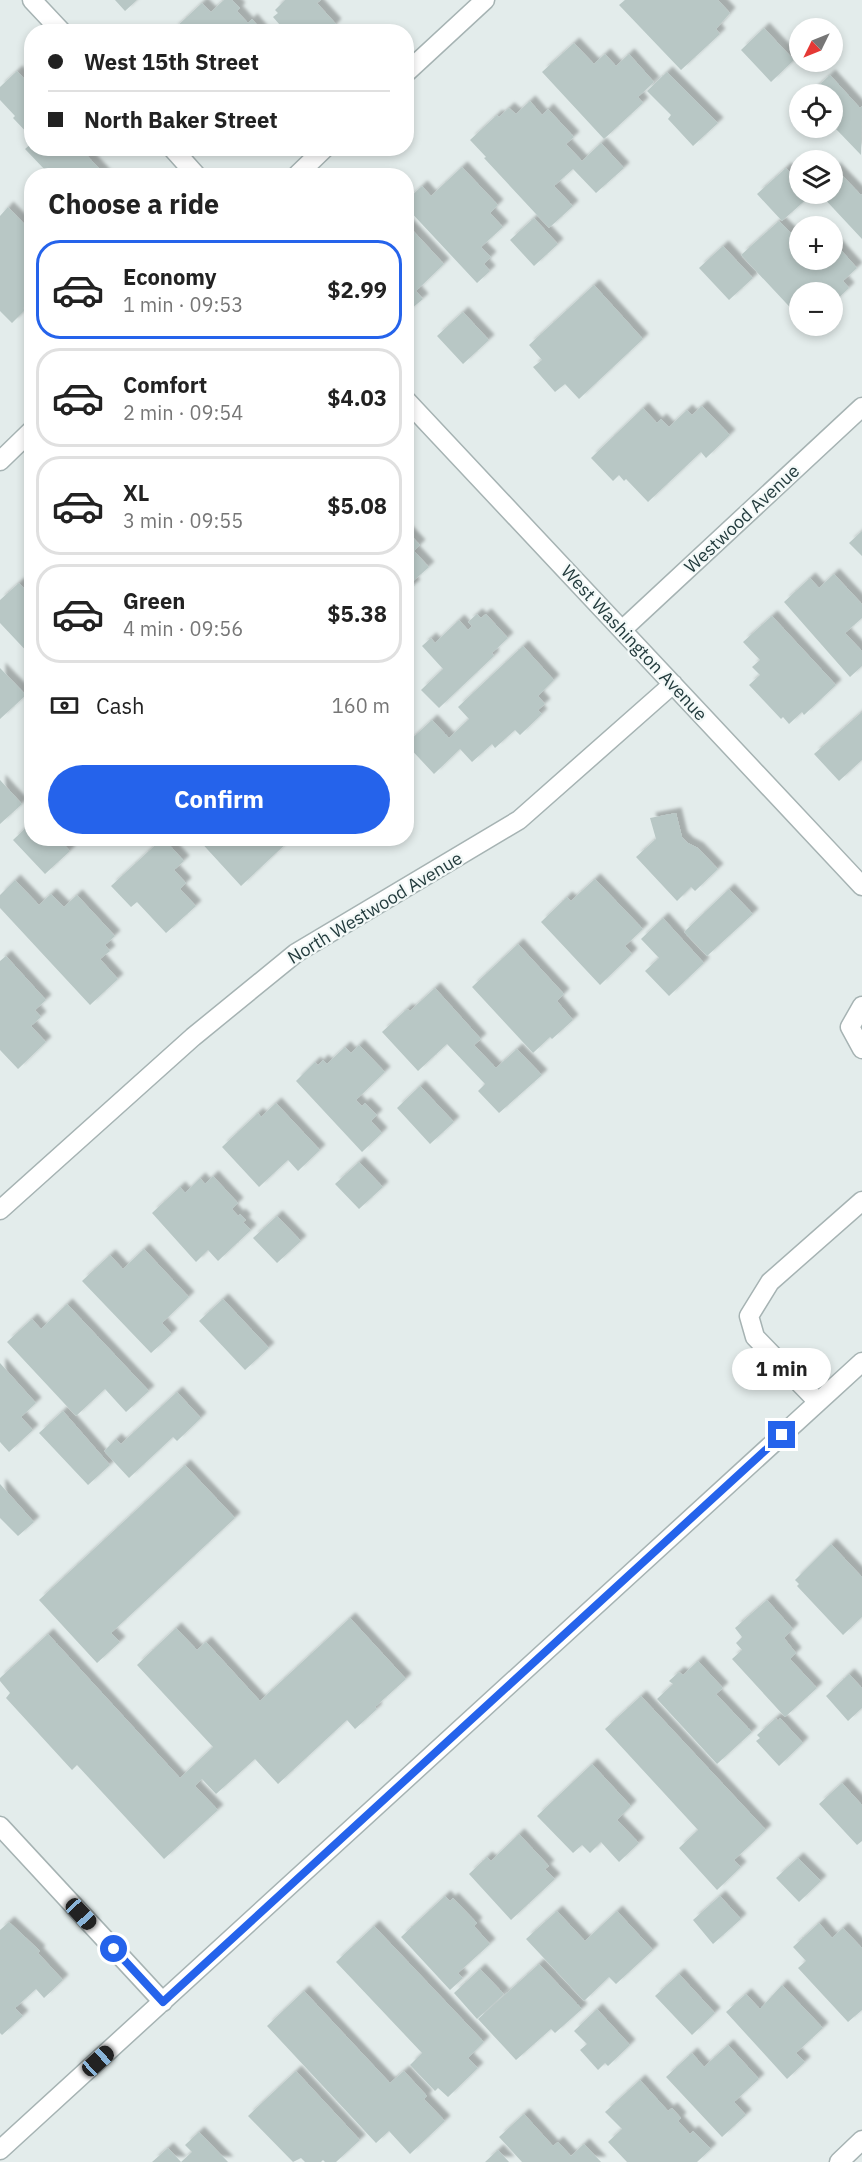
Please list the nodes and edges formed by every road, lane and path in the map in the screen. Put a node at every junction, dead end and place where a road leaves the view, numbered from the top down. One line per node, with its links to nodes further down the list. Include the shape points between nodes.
1 (32, 0): 3 (street)
2 (485, 0): 4 (street)
3 (54, 24)
4 (414, 66)
5 (179, 156): 7 (street)
6 (317, 156): 8 (street)
7 (190, 168)
8 (304, 168)
9 (862, 407): 13 (street, Westwood Avenue)
10 (414, 409): 13 (street, West Washington Avenue)
11 (24, 438): 12 (street)
12 (0, 460)
13 (622, 630): 14 (street, West Washington Avenue)
14 (673, 684): 15 (street, West Washington Avenue); 19 (street, North Westwood Avenue, via 519,820 296,953 193,1037)
15 (862, 886)
16 (862, 1006): 17 (street, via 850,1027)
17 (862, 1049)
18 (862, 1201): 21 (street, via 770,1282 749,1316 756,1337)
19 (0, 1210)
20 (862, 1362): 21 (street)
21 (818, 1402): 23 (street)
22 (0, 1826): 23 (street)
23 (163, 2002): 25 (street)
24 (862, 2140): 26 (street)
25 (0, 2150)
26 (839, 2162)

